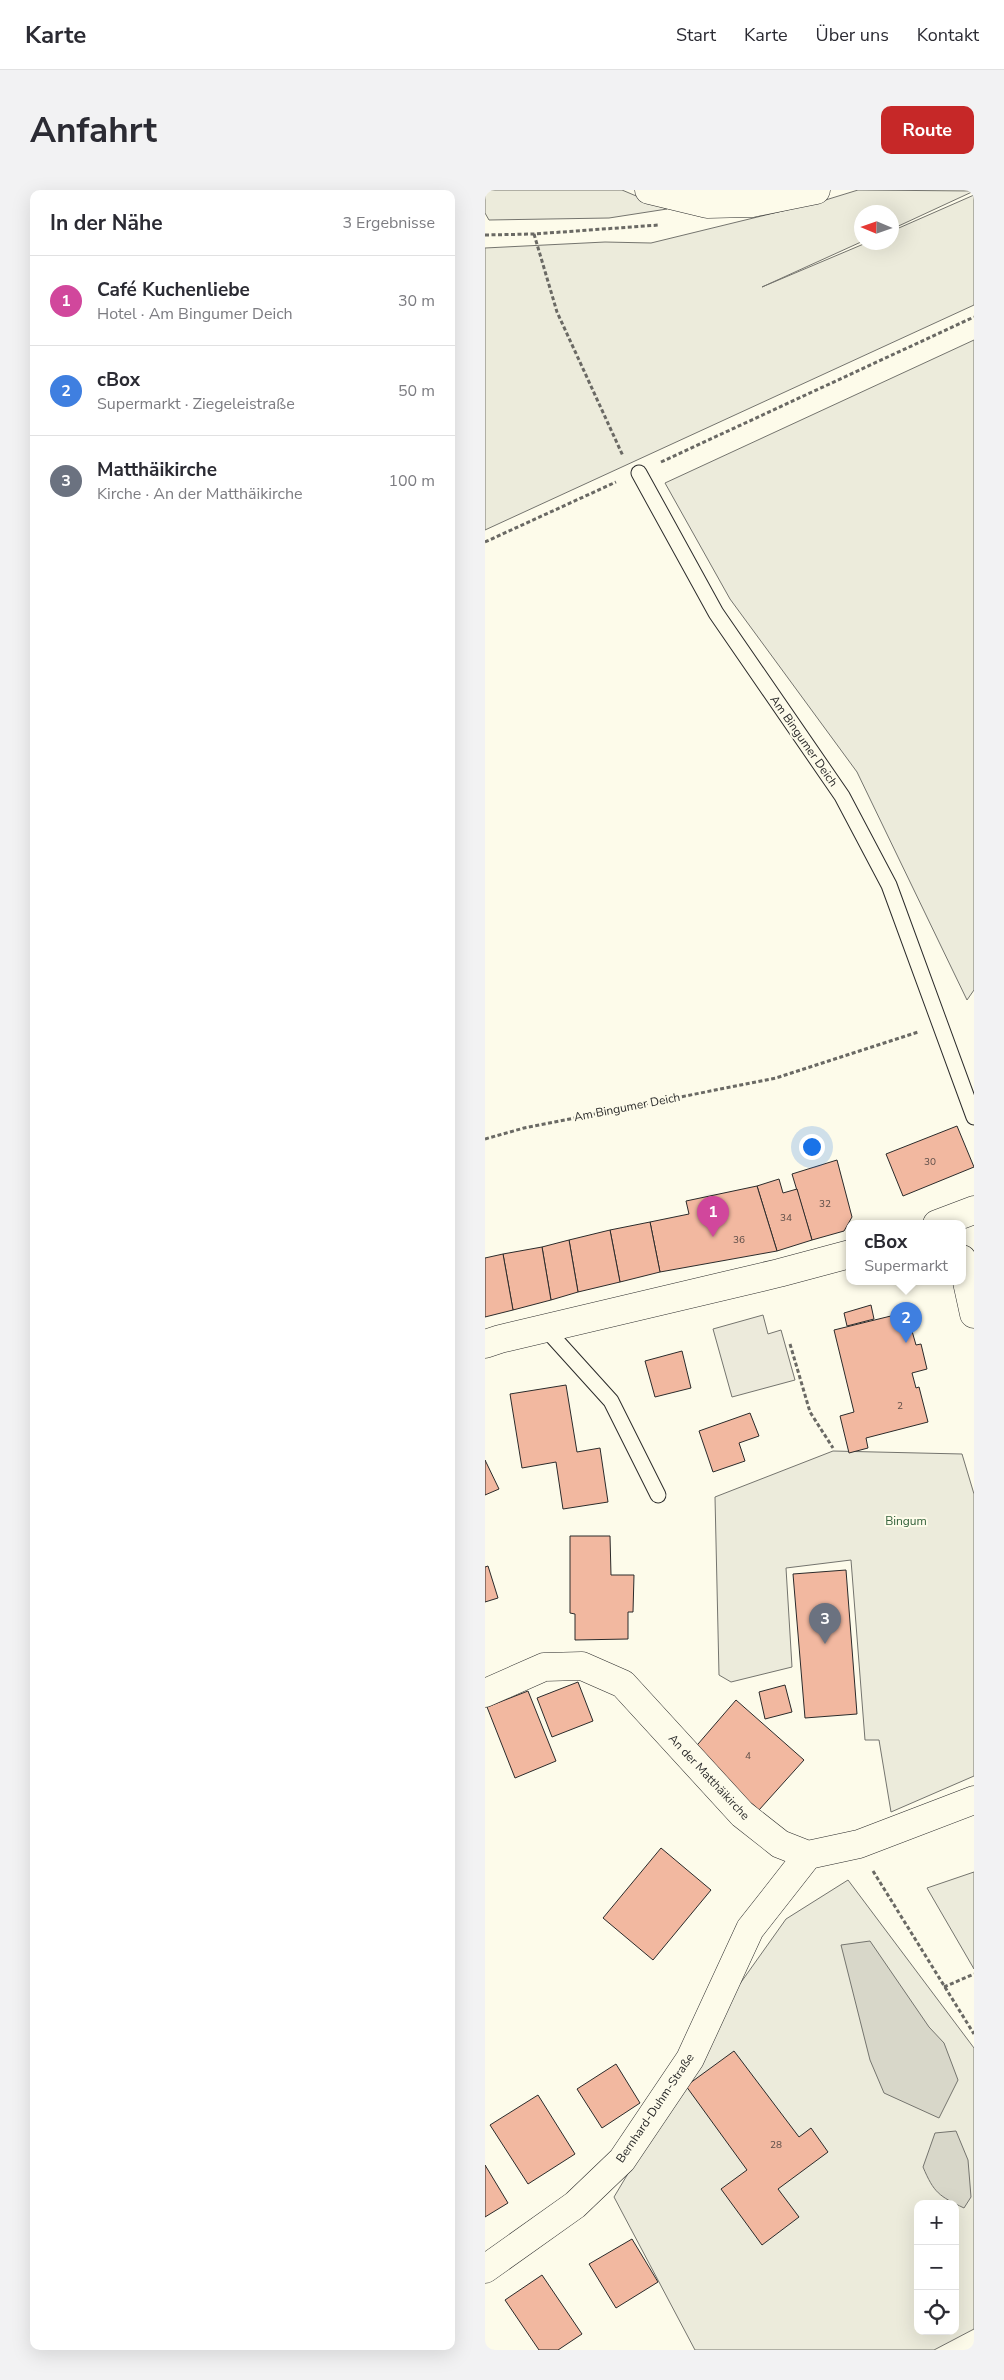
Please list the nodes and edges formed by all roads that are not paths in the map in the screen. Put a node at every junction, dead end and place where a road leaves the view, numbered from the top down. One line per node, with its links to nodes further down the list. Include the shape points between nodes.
1 (649, 190): 2 (street, via 707,204 752,203)
2 (816, 190)
3 (639, 472): 4 (lane, Am Bingumer Deich, via 716,613 842,796 889,885)
4 (974, 1117)
5 (846, 1255): 8 (street)
6 (966, 1277): 7 (street)
7 (974, 1314)
8 (545, 1328): 9 (street); 10 (lane, via 611,1401)
9 (485, 1344)
10 (658, 1495)
11 (485, 1693): 13 (street, An der Matthäikirche, via 544,1667 582,1666 623,1684 742,1814 780,1844)
12 (974, 1800): 13 (street, via 859,1844)
13 (808, 1855): 14 (street, Bernhard-Duhm-Straße, via 751,1929 690,2059 622,2160 575,2205)
14 (485, 2269)

